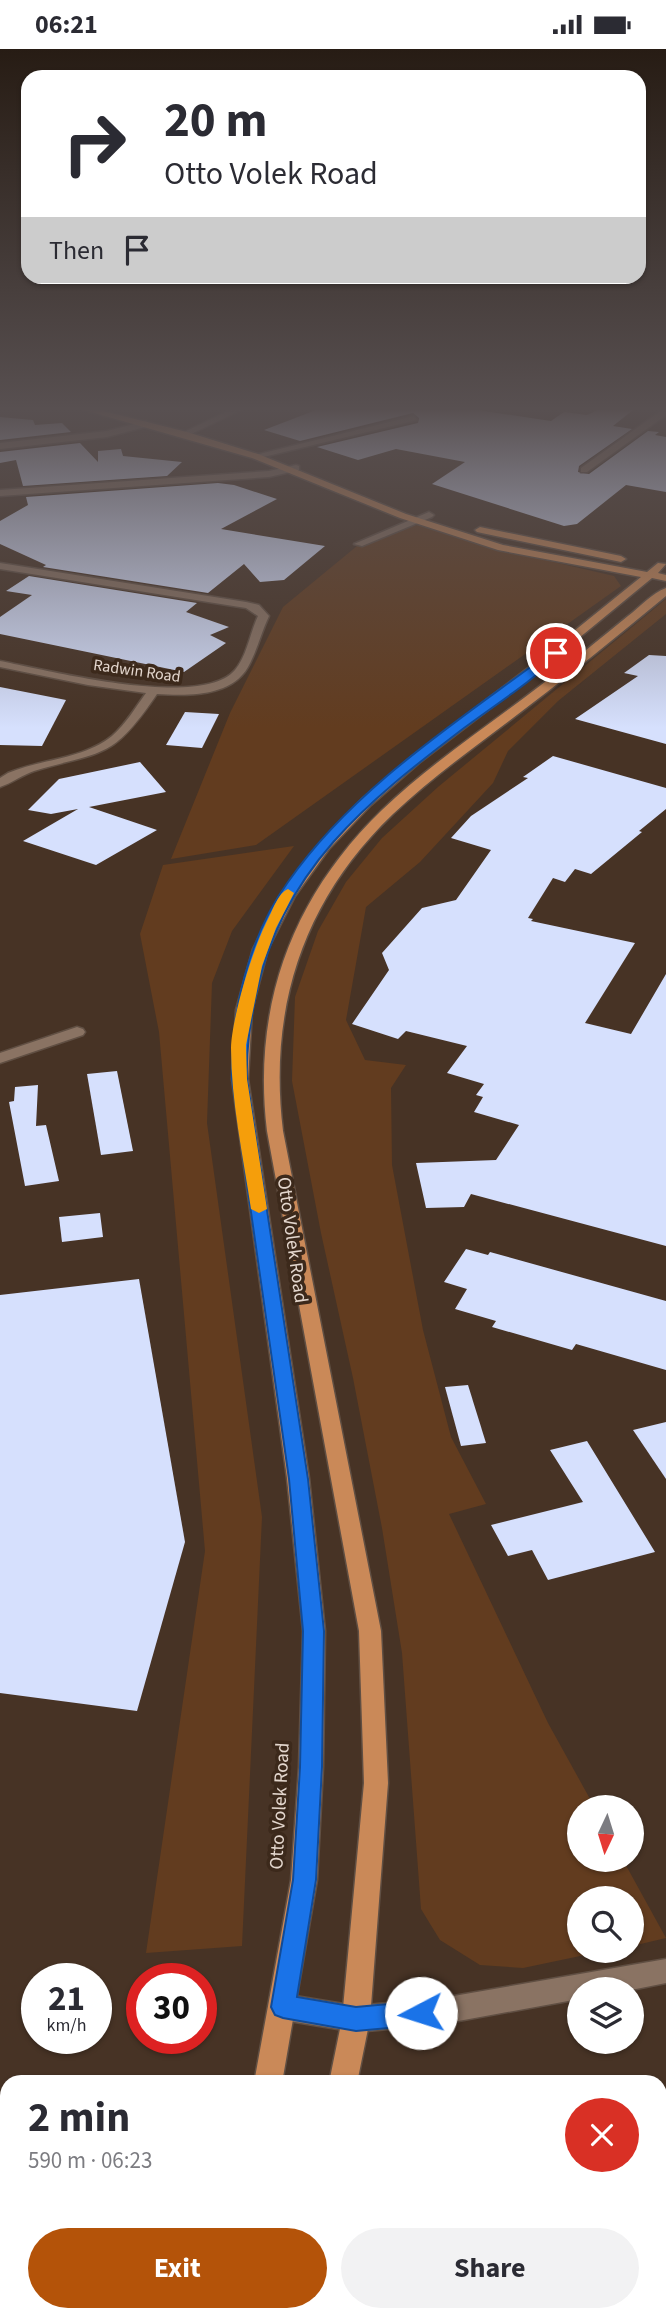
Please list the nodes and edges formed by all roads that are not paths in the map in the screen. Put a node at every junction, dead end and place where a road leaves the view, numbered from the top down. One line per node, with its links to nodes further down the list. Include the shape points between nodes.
1 (404, 516): 4 (main road)
2 (426, 516): 4 (street)
3 (432, 516): 7 (main road, via 486,532)
4 (414, 520): 5 (street); 9 (main road, via 501,548)
5 (359, 544)
6 (0, 566): 11 (street, Radwin Road, via 261,610 264,616 238,674 224,685 186,693)
7 (664, 566): 9 (main road)
8 (666, 578): 9 (main road)
9 (658, 584): 16 (main road, Otto Volek Road, via 556,653 347,819 292,884 255,966 238,1045 240,1079 298,1479 314,1631 304,1880); 17 (main road, Otto Volek Road, via 373,827 319,896 286,971 276,1013 270,1078 275,1131 370,1632 376,1783)
10 (0, 664): 11 (street, Radwin Road)
11 (153, 691): 12 (street, via 124,731 104,747 27,769)
12 (0, 783)
13 (77, 1032): 14 (street)
14 (0, 1058)
15 (666, 1971): 17 (street, via 442,2011)
16 (283, 2007): 17 (street); 18 (main road, Otto Volek Road)
17 (356, 2019): 19 (main road, Otto Volek Road)
18 (270, 2075)
19 (345, 2075)

